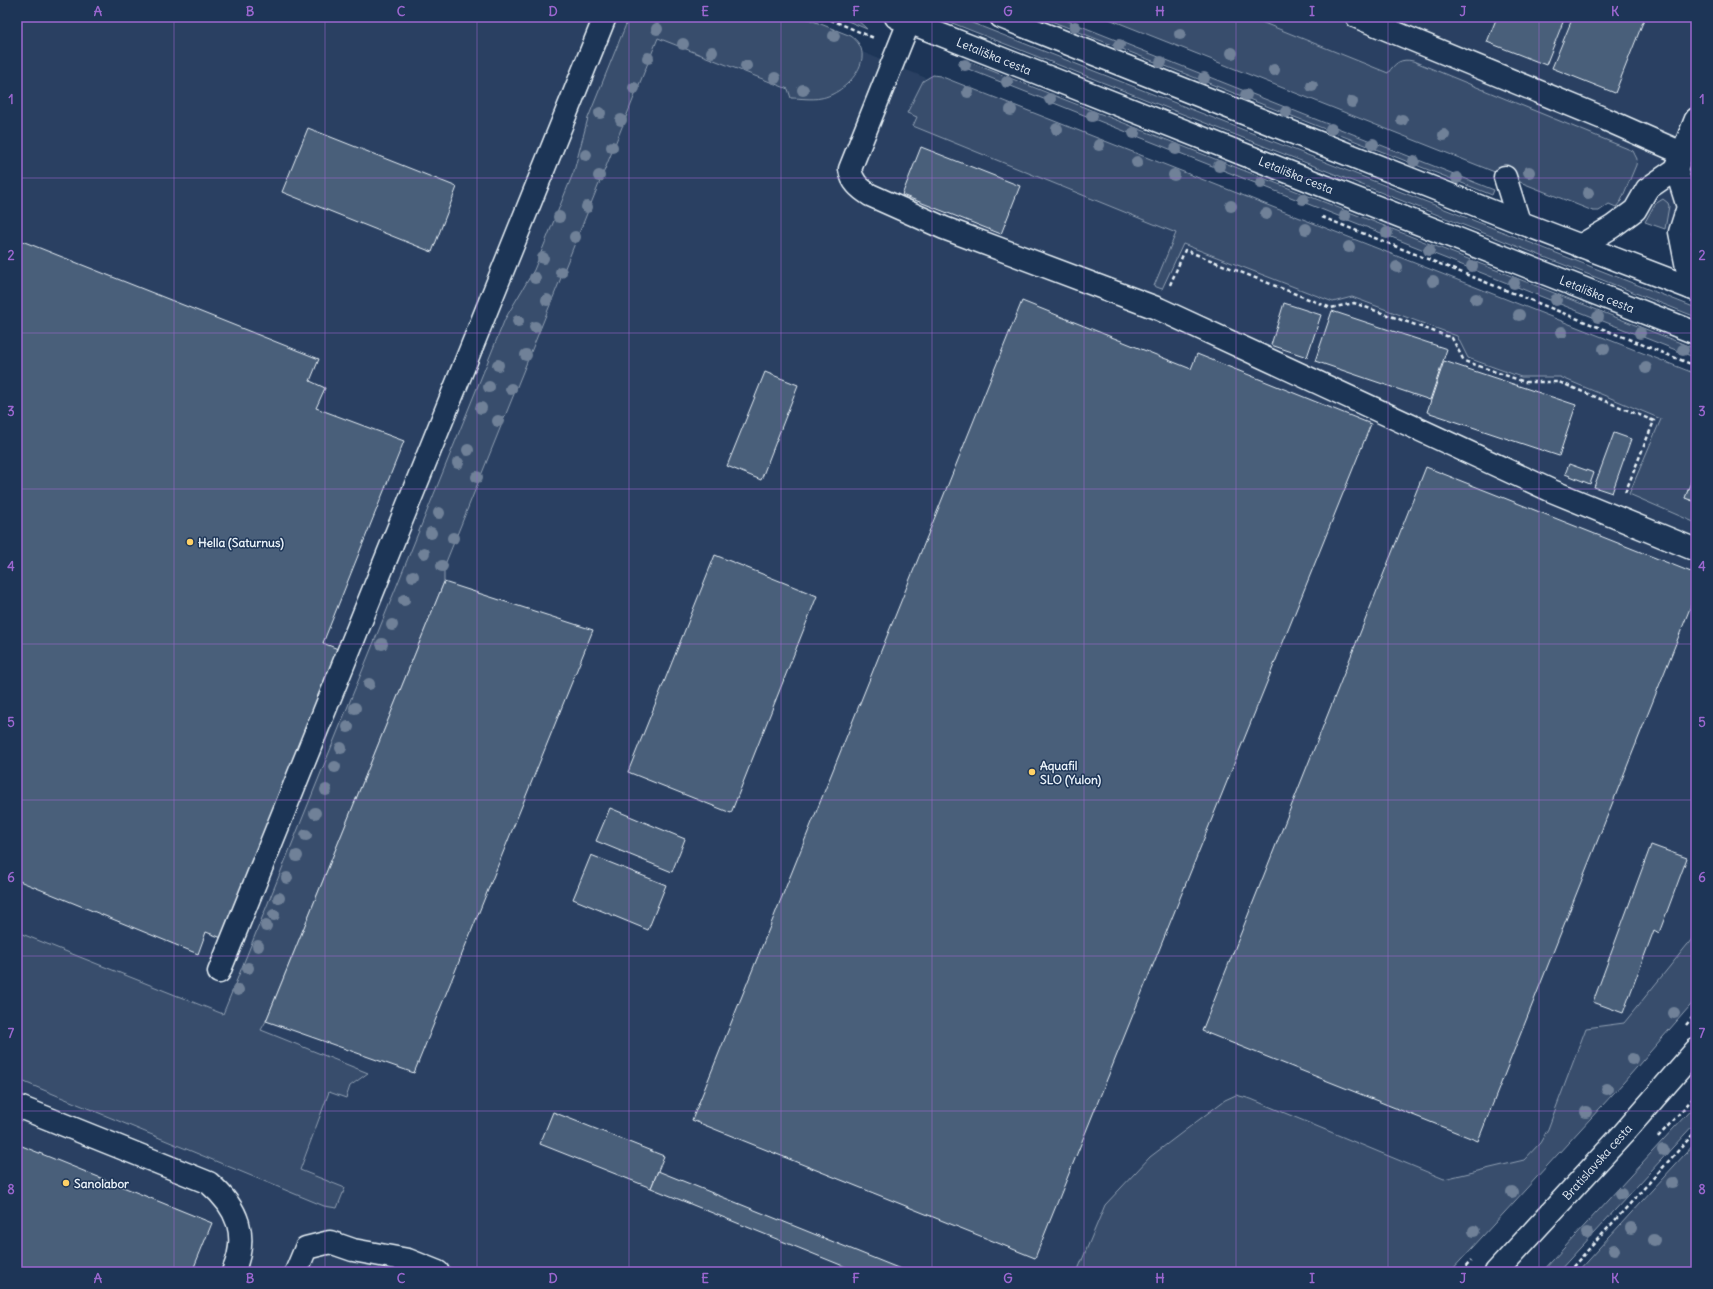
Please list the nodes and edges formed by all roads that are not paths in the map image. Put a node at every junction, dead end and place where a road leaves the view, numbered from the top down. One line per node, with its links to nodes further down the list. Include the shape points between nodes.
1 (605, 17): 13 (main road)
2 (1001, 17): 8 (main road)
3 (1357, 17): 6 (main road, via 1605,119)
4 (902, 20): 11 (main road, Letališka cesta); 12 (main road, via 850,169 852,179 870,195 944,228 1159,310 1552,491)
5 (1696, 119): 6 (main road)
6 (1679, 161): 9 (main road, via 1646,189 1635,210); 10 (main road, via 1688,207 1680,232)
7 (1504, 177): 8 (main road)
8 (1519, 222): 9 (main road)
9 (1580, 246): 10 (main road)
10 (1693, 289)
11 (1696, 333)
12 (1696, 550)
13 (219, 972)
14 (1696, 1050): 19 (main road, Bratislavska cesta)
15 (17, 1106): 16 (main road, via 208,1183 228,1202 238,1222 241,1246)
16 (233, 1272)
17 (296, 1272): 18 (main road, via 306,1248 330,1242 353,1250 408,1260)
18 (438, 1272)
19 (1496, 1272)

